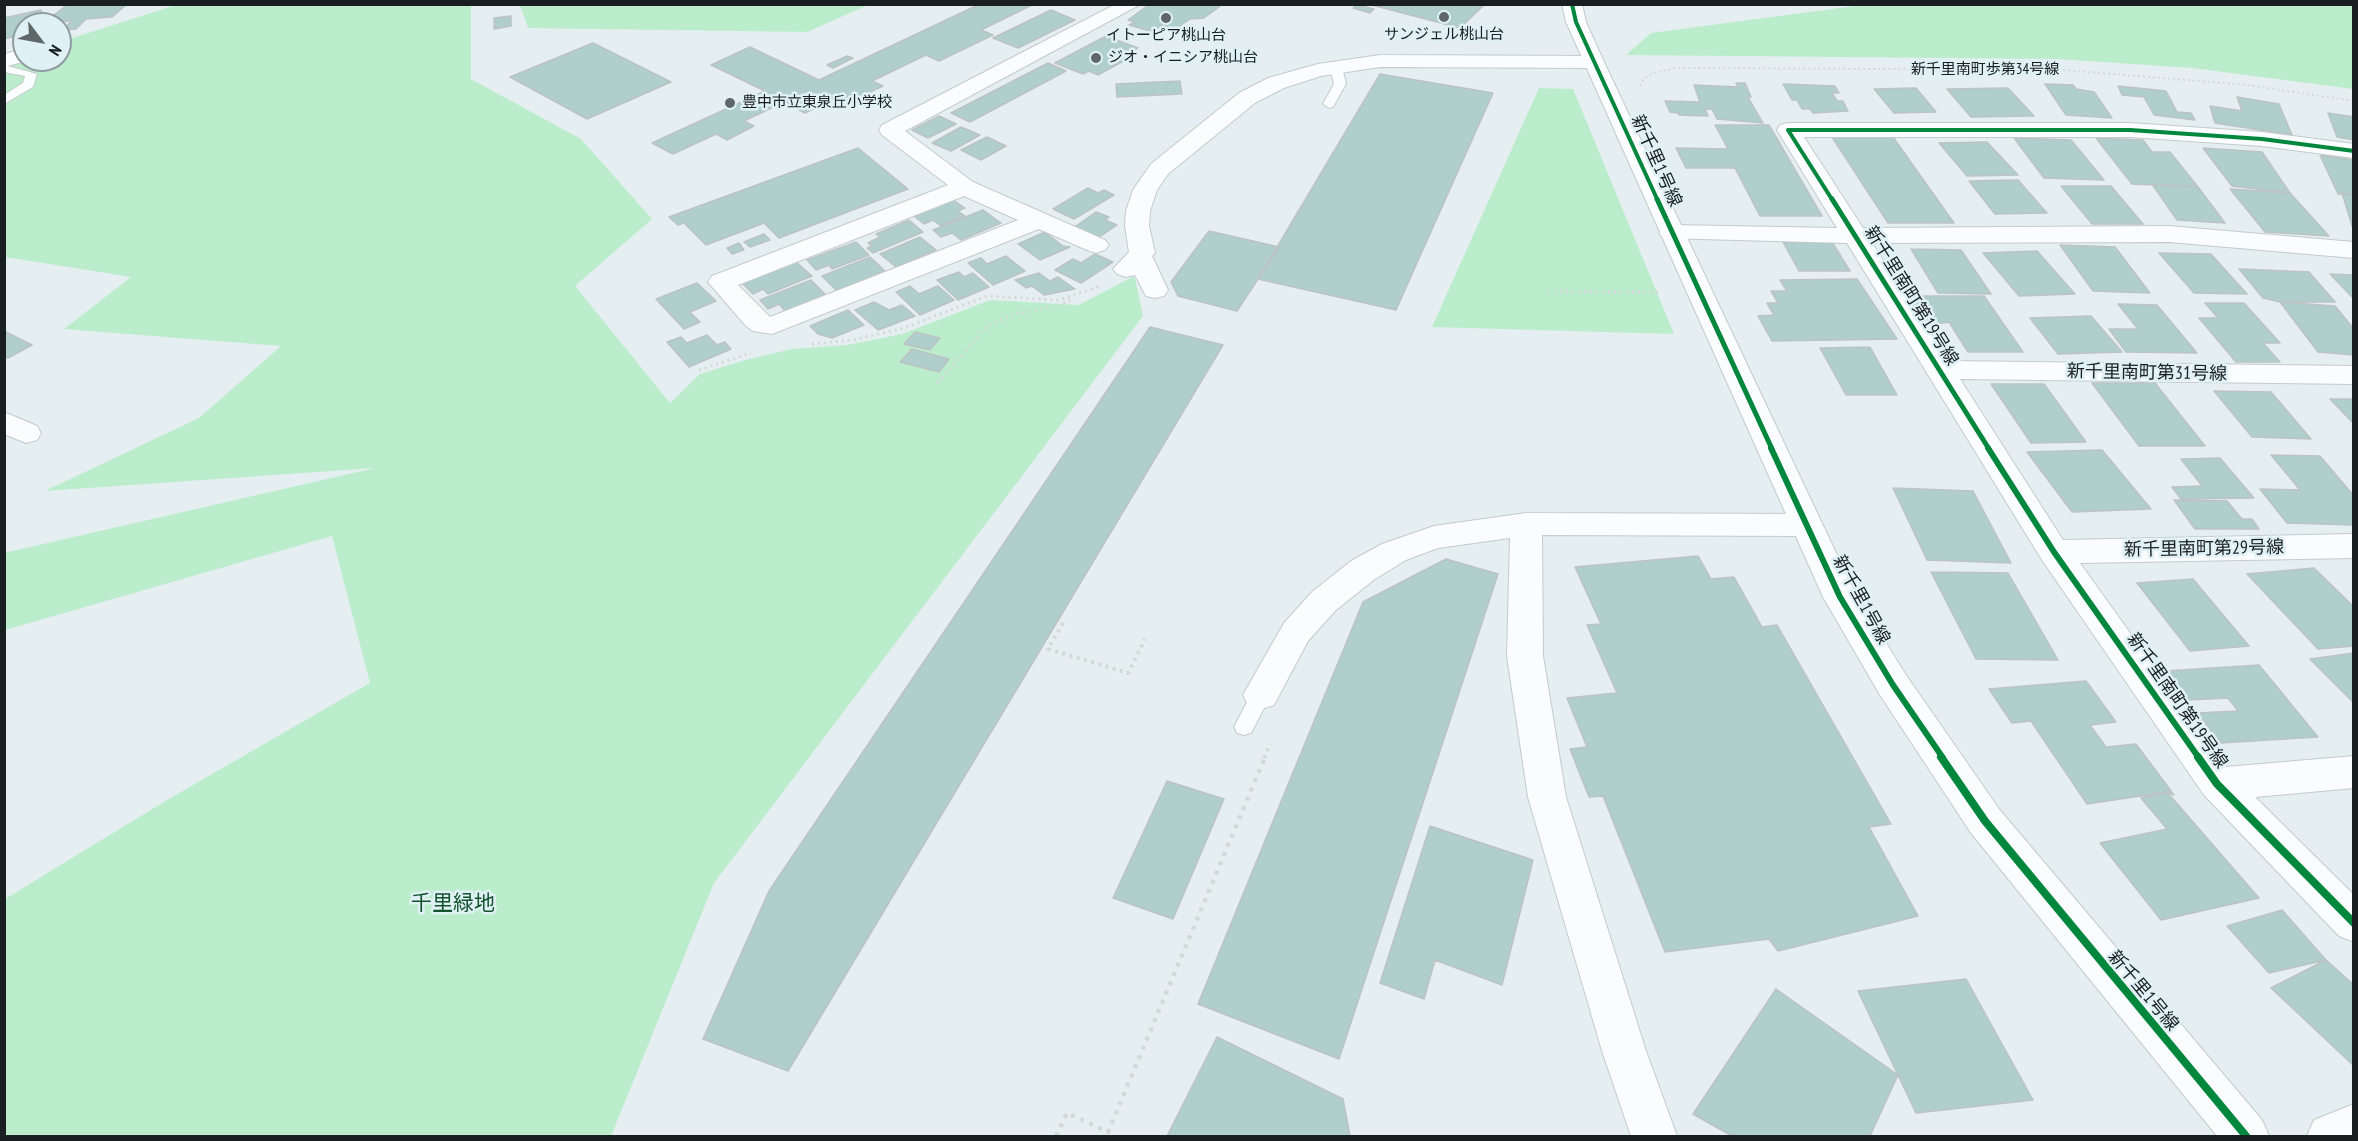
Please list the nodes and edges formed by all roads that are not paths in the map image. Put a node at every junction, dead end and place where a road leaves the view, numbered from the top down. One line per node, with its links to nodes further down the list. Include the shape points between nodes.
1 (1132, 4): 9 (street, via 890,130)
2 (1572, 4): 3 (street, 新千里1号線)
3 (1594, 62): 4 (street, via 1396,61); 11 (street, 新千里1号線)
4 (1336, 67): 7 (lane, via 1340,84); 15 (street, via 1288,78 1253,94 1159,169 1145,190 1138,211 1130,262)
5 (4, 68): 6 (lane, via 31,74 29,85)
6 (4, 101)
7 (1329, 104)
8 (2354, 151): 12 (street, 新千里南町第19号線, via 2218,135 2130,130 1788,130)
9 (965, 187): 10 (street); 10 (street, via 721,282 763,326 768,340 790,321)
10 (1039, 220): 13 (street)
11 (1672, 233): 12 (street); 19 (street, 新千里1号線)
12 (1856, 236): 14 (street, via 2169,234); 16 (street, 新千里南町第19号線)
13 (1096, 245)
14 (2354, 250)
15 (1155, 290)
16 (1940, 370): 17 (street, 新千里南町第31号線); 21 (street, 新千里南町第19号線)
17 (2354, 375)
18 (1526, 524): 19 (street); 22 (street, via 1434,537 1394,552 1364,570 1305,620); 28 (street, via 1525,656 1547,796)
19 (1805, 525): 29 (street, 新千里1号線, via 1840,597 1893,685 1985,821)
20 (2354, 546): 21 (street, 新千里南町第29号線)
21 (2054, 552): 25 (street, 新千里南町第19号線)
22 (1261, 695): 23 (lane)
23 (1244, 728)
24 (2354, 772): 25 (street)
25 (2217, 784): 26 (street, 新千里南町第19号線)
26 (2354, 923)
27 (2354, 1127): 30 (street)
28 (1654, 1137)
29 (2246, 1137)
30 (2330, 1137)

